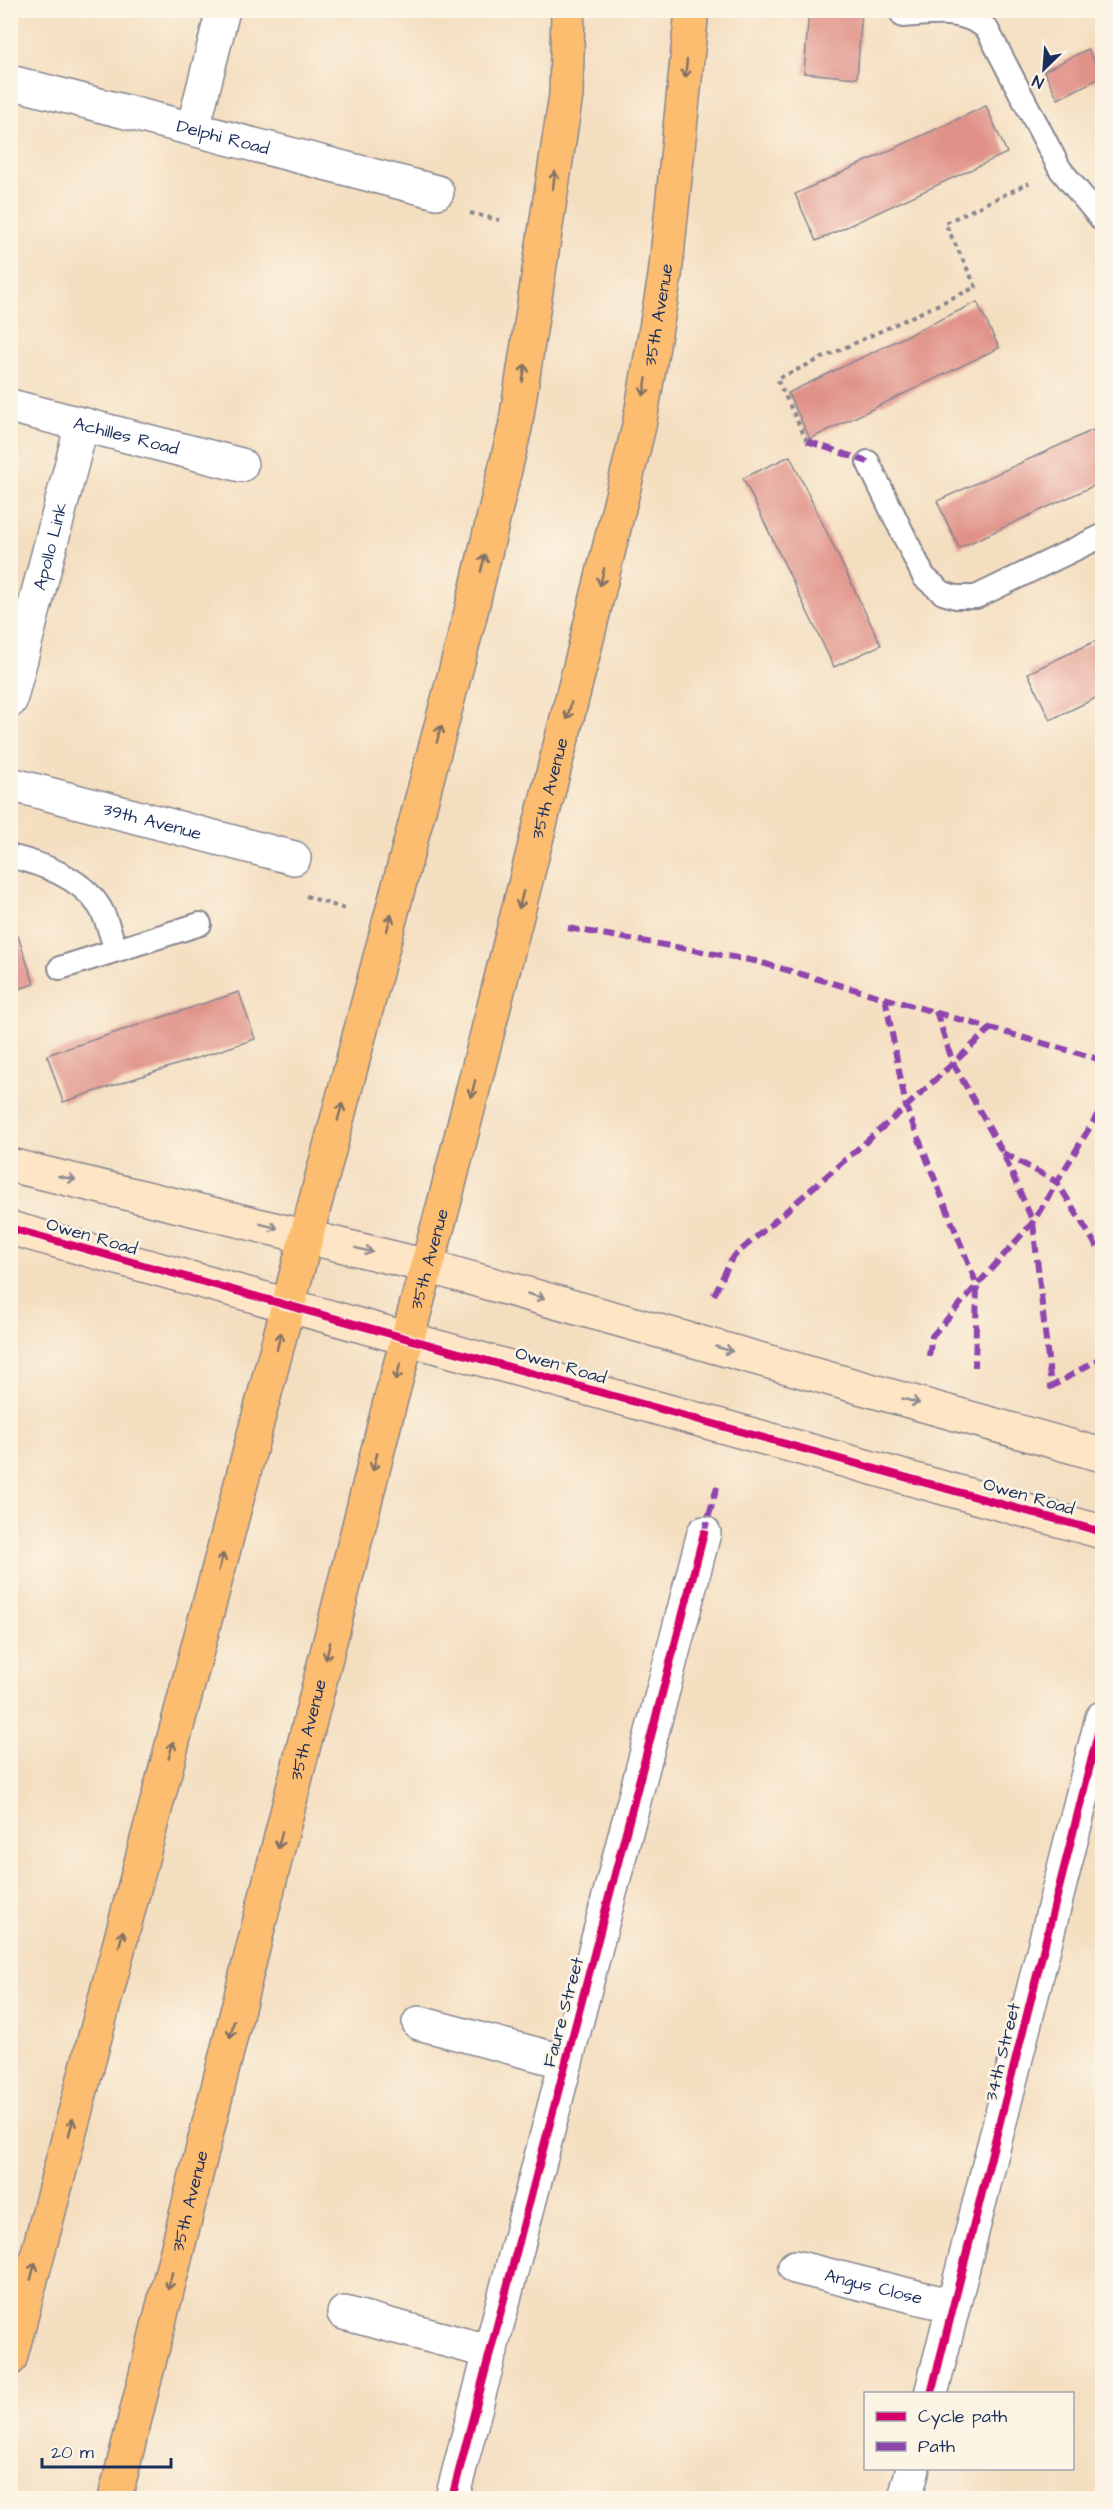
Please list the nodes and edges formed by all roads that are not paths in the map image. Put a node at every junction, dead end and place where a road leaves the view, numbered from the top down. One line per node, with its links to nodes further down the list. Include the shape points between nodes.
1 (224, 10): 6 (street)
2 (568, 10): 23 (main road, one-way to 2, via 469,620 515,428 566,95)
3 (692, 10): 24 (main road, 35th Avenue, one-way to 24, via 665,276 639,426)
4 (903, 16): 8 (lane, via 961,15 987,29 1060,169)
5 (10, 82): 6 (street, Delphi Road)
6 (193, 129): 7 (street, Delphi Road)
7 (437, 192)
8 (1102, 220)
9 (10, 406): 10 (street, Achilles Road)
10 (82, 424): 12 (street, Achilles Road); 14 (street, Apollo Link)
11 (868, 462): 13 (lane, via 924,577 943,593 976,597)
12 (241, 465)
13 (1102, 536)
14 (10, 701)
15 (10, 784): 17 (street, 39th Avenue)
16 (10, 856): 19 (lane, via 72,879 86,890 100,907)
17 (294, 858)
18 (200, 924): 19 (lane)
19 (116, 950): 20 (lane)
20 (60, 968)
21 (10, 1165): 23 (street, one-way to 23)
22 (10, 1228): 25 (street, Owen Road)
23 (308, 1236): 24 (street, one-way to 24); 25 (main road)
24 (427, 1266): 26 (main road, 35th Avenue); 27 (street, one-way to 27)
25 (288, 1306): 26 (street, Owen Road); 37 (main road, one-way to 25)
26 (407, 1338): 28 (street, Owen Road); 40 (main road, 35th Avenue, one-way to 40)
27 (1102, 1455)
28 (1102, 1532)
29 (704, 1533): 32 (street, Faure Street)
30 (1102, 1718): 34 (street, 34th Street)
31 (419, 2023): 32 (street)
32 (566, 2062): 36 (street, Faure Street)
33 (795, 2267): 34 (street, Angus Close)
34 (953, 2306): 38 (street, 34th Street)
35 (344, 2313): 36 (street)
36 (490, 2352): 41 (street, Faure Street)
37 (10, 2359)
38 (932, 2392)
39 (913, 2470): 42 (street)
40 (115, 2499)
41 (452, 2499)
42 (905, 2499)

